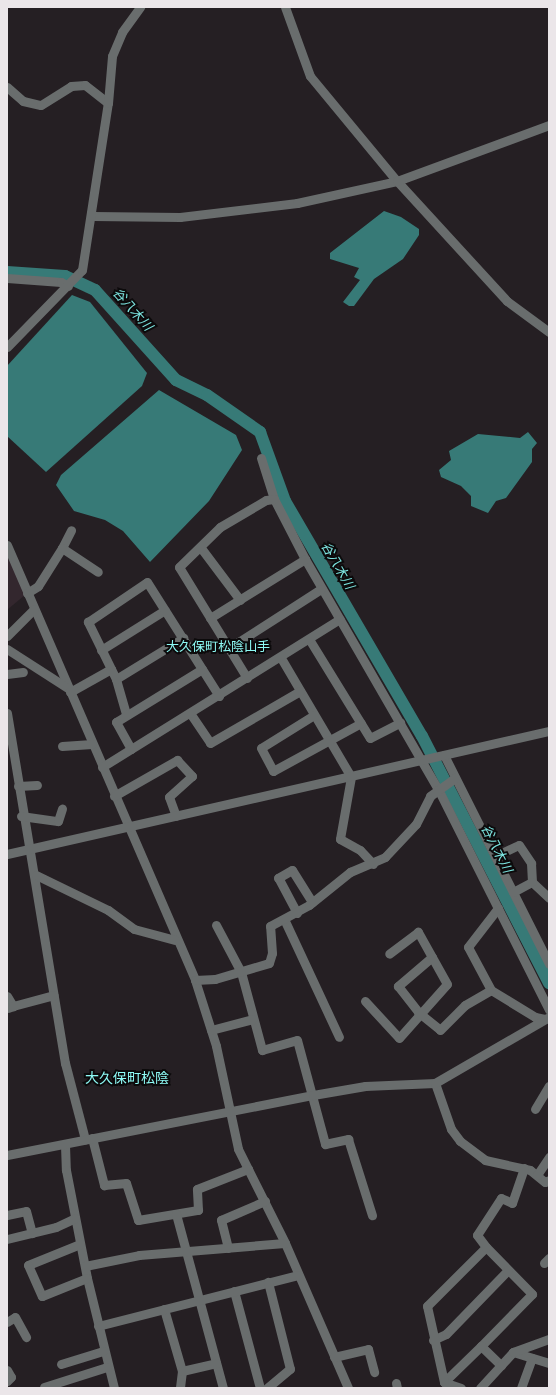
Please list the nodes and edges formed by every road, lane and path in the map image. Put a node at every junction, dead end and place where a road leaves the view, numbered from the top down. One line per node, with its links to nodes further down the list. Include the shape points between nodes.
1 (285, 7): 6 (street, via 310,76)
2 (136, 9): 4 (street, via 112,56)
3 (7, 86): 4 (street, via 23,101 41,105 71,86 85,85)
4 (108, 103): 7 (street)
5 (549, 125): 6 (street)
6 (397, 181): 7 (street, via 297,203 222,213); 10 (street, via 507,301)
7 (93, 216): 9 (street, via 82,270)
8 (7, 278): 9 (street, via 61,282)
9 (68, 286): 11 (street)
10 (549, 332)
11 (7, 346)
12 (261, 458): 13 (street)
13 (274, 500): 17 (street, via 266,500 220,527); 18 (street)
14 (70, 530): 16 (street)
15 (7, 545): 21 (street)
16 (62, 548): 19 (street); 21 (street, via 41,581)
17 (201, 548): 22 (street); 25 (street, via 179,567)
18 (305, 559): 20 (street); 22 (street)
19 (98, 572)
20 (321, 589): 26 (street); 30 (street)
21 (27, 593): 23 (street)
22 (240, 600): 25 (street)
23 (34, 609): 27 (street); 40 (street)
24 (165, 610): 28 (street); 32 (street); 32 (street, via 147,582 88,622)
25 (210, 618): 30 (street)
26 (340, 619): 29 (street); 48 (street)
27 (7, 636)
28 (183, 638): 35 (street); 39 (street)
29 (309, 639): 33 (street); 47 (street)
30 (229, 648): 38 (street)
31 (7, 649): 40 (street)
32 (101, 650): 34 (street)
33 (281, 658): 38 (street); 41 (street)
34 (111, 669): 39 (street); 40 (street)
35 (202, 669): 42 (street); 45 (street)
36 (23, 672): 37 (street)
37 (7, 674)
38 (247, 678): 42 (street)
39 (116, 679): 45 (street)
40 (70, 690): 51 (street)
41 (300, 690): 44 (street, via 210,743); 46 (street)
42 (219, 696): 44 (street)
43 (7, 713): 57 (street)
44 (190, 713): 53 (street)
45 (126, 714): 53 (street, via 116,722)
46 (314, 715): 50 (street); 50 (street, via 261,748 273,771)
47 (361, 723): 48 (street, via 370,738); 50 (street)
48 (400, 723): 55 (street)
49 (549, 731): 54 (street)
50 (329, 740): 59 (street)
51 (92, 744): 52 (street); 56 (street)
52 (62, 746)
53 (131, 749): 56 (street)
54 (444, 755): 55 (street); 60 (street)
55 (422, 761): 59 (street); 63 (street)
56 (102, 767): 64 (street)
57 (17, 768): 58 (street); 62 (street)
58 (7, 772)
59 (351, 776): 67 (street); 72 (street, via 340,839 360,850)
60 (455, 778): 63 (street); 71 (street)
61 (37, 785): 62 (street)
62 (18, 786): 66 (street)
63 (438, 788): 72 (street, via 430,796 416,824 385,857); 78 (street)
64 (114, 796): 67 (street, via 177,760 192,776 169,797); 68 (street)
65 (62, 809): 66 (street, via 58,821)
66 (21, 816): 69 (street)
67 (176, 816): 68 (street)
68 (128, 827): 69 (street); 82 (street)
69 (29, 849): 70 (street); 73 (street)
70 (7, 854)
71 (495, 856): 74 (street, via 519,845 531,863); 75 (street)
72 (373, 864): 77 (street, via 350,872)
73 (36, 875): 82 (street, via 108,910 134,929); 89 (street)
74 (532, 882): 75 (street); 76 (street)
75 (513, 892): 85 (street)
76 (549, 898)
77 (312, 902): 79 (street); 79 (street, via 292,870 278,878)
78 (498, 908): 88 (street, via 468,947); 93 (street)
79 (297, 913): 80 (street)
80 (284, 919): 86 (street, via 270,926 272,953 269,963); 98 (street)
81 (216, 925): 86 (street)
82 (175, 940): 87 (street)
83 (389, 954): 84 (street, via 418,932)
84 (432, 957): 94 (street, via 447,984); 94 (street, via 398,986)
85 (549, 964)
86 (241, 972): 87 (street); 96 (street)
87 (195, 980): 97 (street)
88 (491, 990): 94 (street, via 465,1005 440,1030); 95 (street, via 535,1017)
89 (54, 995): 92 (street); 104 (street, via 65,1063)
90 (7, 996): 92 (street)
91 (365, 1001): 94 (street, via 399,1038)
92 (10, 1007)
93 (549, 1010)
94 (418, 1012)
95 (547, 1018): 99 (street)
96 (253, 1019): 97 (street); 101 (street, via 262,1050 297,1040)
97 (210, 1030): 103 (street)
98 (339, 1037)
99 (436, 1083): 101 (street, via 365,1086); 108 (street, via 450,1129 460,1141 485,1160)
100 (549, 1086): 102 (street)
101 (313, 1094): 103 (street); 115 (street, via 325,1144 348,1139)
102 (535, 1109)
103 (229, 1111): 104 (street); 109 (street, via 238,1149)
104 (89, 1138): 105 (street); 113 (street, via 104,1185 126,1183 138,1220)
105 (65, 1145): 106 (street); 116 (street)
106 (7, 1155)
107 (549, 1157): 110 (street)
108 (524, 1168): 110 (street); 121 (street, via 512,1203 500,1198 477,1235)
109 (248, 1169): 112 (street); 113 (street, via 197,1189 198,1210)
110 (537, 1175): 111 (street)
111 (549, 1180)
112 (265, 1201): 120 (street); 122 (street, via 221,1220)
113 (176, 1214): 123 (street)
114 (7, 1215): 117 (street, via 26,1211)
115 (372, 1215)
116 (75, 1218): 117 (street); 119 (street)
117 (32, 1233): 118 (street)
118 (7, 1239)
119 (80, 1244): 124 (street); 127 (street, via 28,1265 42,1296)
120 (285, 1244): 122 (street); 126 (street)
121 (486, 1247): 125 (street); 136 (street, via 427,1306)
122 (228, 1248): 123 (street)
123 (186, 1252): 124 (street, via 139,1255); 130 (street)
124 (85, 1266): 127 (street)
125 (508, 1270): 136 (street, via 446,1334); 137 (street, via 532,1294)
126 (298, 1274): 128 (street); 140 (street)
127 (87, 1278): 133 (street)
128 (268, 1282): 129 (street); 157 (street, via 290,1369)
129 (234, 1291): 130 (street); 156 (street)
130 (200, 1300): 131 (street); 142 (street)
131 (164, 1309): 133 (street); 148 (street)
132 (7, 1322): 134 (street, via 16,1317)
133 (98, 1326): 138 (street)
134 (26, 1337)
135 (549, 1338): 139 (street)
136 (434, 1340): 151 (street)
137 (481, 1346): 145 (street); 151 (street)
138 (103, 1351): 144 (street); 146 (street)
139 (513, 1352): 141 (street); 145 (street)
140 (334, 1357): 149 (street, via 368,1349); 158 (street)
141 (532, 1358): 143 (street); 161 (street)
142 (216, 1363): 148 (street); 155 (street)
143 (549, 1363)
144 (61, 1364)
145 (501, 1365): 160 (street)
146 (107, 1367): 152 (street); 153 (street)
147 (7, 1370): 150 (street, via 11,1377)
148 (182, 1371): 154 (street)
149 (374, 1372)
150 (7, 1381)
151 (444, 1382): 159 (street)
152 (44, 1387)
153 (114, 1388)
154 (180, 1388)
155 (223, 1388)
156 (260, 1388)
157 (267, 1388)
158 (348, 1388)
159 (461, 1388)
160 (482, 1388)
161 (521, 1388)

